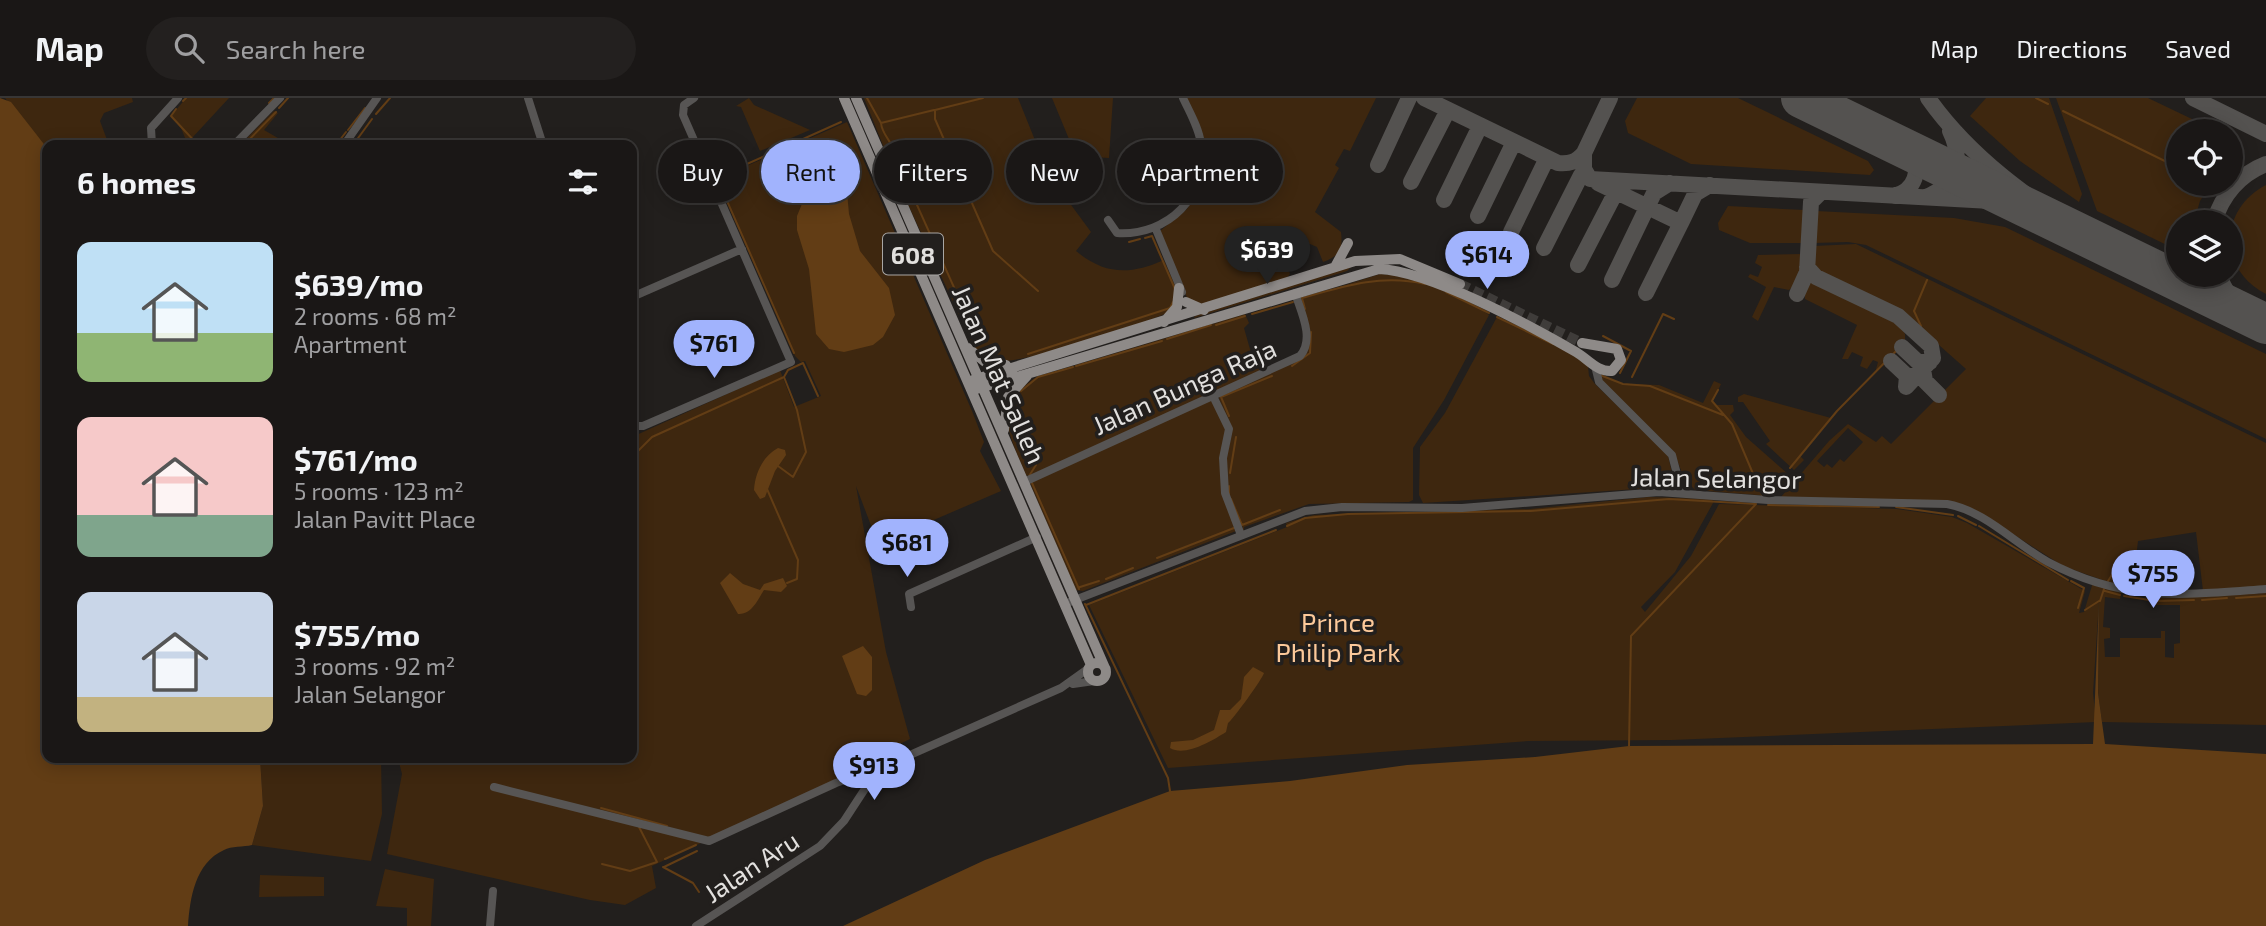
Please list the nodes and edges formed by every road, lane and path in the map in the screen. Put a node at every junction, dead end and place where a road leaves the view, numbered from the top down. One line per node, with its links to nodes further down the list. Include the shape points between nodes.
1 (178, 98): 9 (street, via 151,128)
2 (280, 98): 10 (street)
3 (380, 98): 11 (street)
4 (528, 98): 12 (street)
5 (694, 98): 15 (street, via 683,106 683,115)
6 (844, 98): 32 (main road, Jalan Mat Salleh / 608)
7 (856, 98): 27 (main road, Jalan Mat Salleh / 608)
8 (1184, 98): 14 (street, via 1201,144 1201,172 1185,207)
9 (152, 140)
10 (239, 140)
11 (347, 140)
12 (541, 140)
13 (1108, 220): 14 (street, via 1117,233)
14 (1155, 227): 19 (street)
15 (742, 248): 21 (street); 34 (street, via 791,362)
16 (1366, 260): 17 (main road); 17 (main road, via 1348,243); 18 (main road, via 1400,259)
17 (1335, 268): 23 (main road)
18 (1460, 284)
19 (1179, 288): 22 (street); 25 (main road, via 1177,307)
20 (1295, 293): 26 (main road); 30 (main road, via 1379,270 1415,274 1578,353); 33 (street, Jalan Bunga Raja, via 1307,338 1303,353)
21 (637, 295)
22 (1186, 302): 23 (main road); 24 (street)
23 (1204, 310): 24 (main road)
24 (1189, 314): 25 (main road); 26 (street)
25 (1164, 322): 29 (main road)
26 (1185, 326): 31 (main road)
27 (963, 343): 29 (main road, via 985,362); 32 (main road, Jalan Mat Salleh / 608)
28 (1583, 343): 30 (main road, via 1611,346 1620,353 1612,371)
29 (1021, 364): 32 (main road)
30 (1595, 366): 37 (street, via 1599,382 1672,455)
31 (1030, 374): 32 (main road); 35 (main road, via 1004,406)
32 (976, 384): 35 (main road, Jalan Mat Salleh); 39 (main road, Jalan Mat Salleh)
33 (1213, 396): 36 (street, Jalan Bunga Raja); 38 (street, via 1229,429 1223,458 1225,493)
34 (637, 426)
35 (1004, 434): 36 (main road, Jalan Mat Salleh)
36 (1024, 482): 41 (main road, Jalan Mat Salleh)
37 (1682, 493): 38 (street, Jalan Selangor, via 1462,508 1321,508 1292,514); 40 (street, Jalan Selangor, via 1947,504 1969,510 2048,562 2124,591 2185,596)
38 (1241, 535): 41 (street, Jalan Selangor)
39 (1037, 537): 41 (main road, Jalan Mat Salleh); 42 (street, via 909,594)
40 (2266, 589)
41 (1071, 601): 43 (main road, Jalan Mat Salleh); 44 (main road, Jalan Mat Salleh)
42 (911, 607)
43 (1090, 666): 44 (main road); 45 (main road, via 1089,677); 46 (street)
44 (1105, 668): 45 (main road, via 1104,678)
45 (1094, 681): 46 (street)
46 (1066, 684): 47 (street)
47 (876, 773): 48 (street, via 836,783 709,841); 51 (street, Jalan Aru, via 844,821 820,846)
48 (494, 787)
49 (493, 891): 50 (street)
50 (490, 926)
51 (696, 926)

